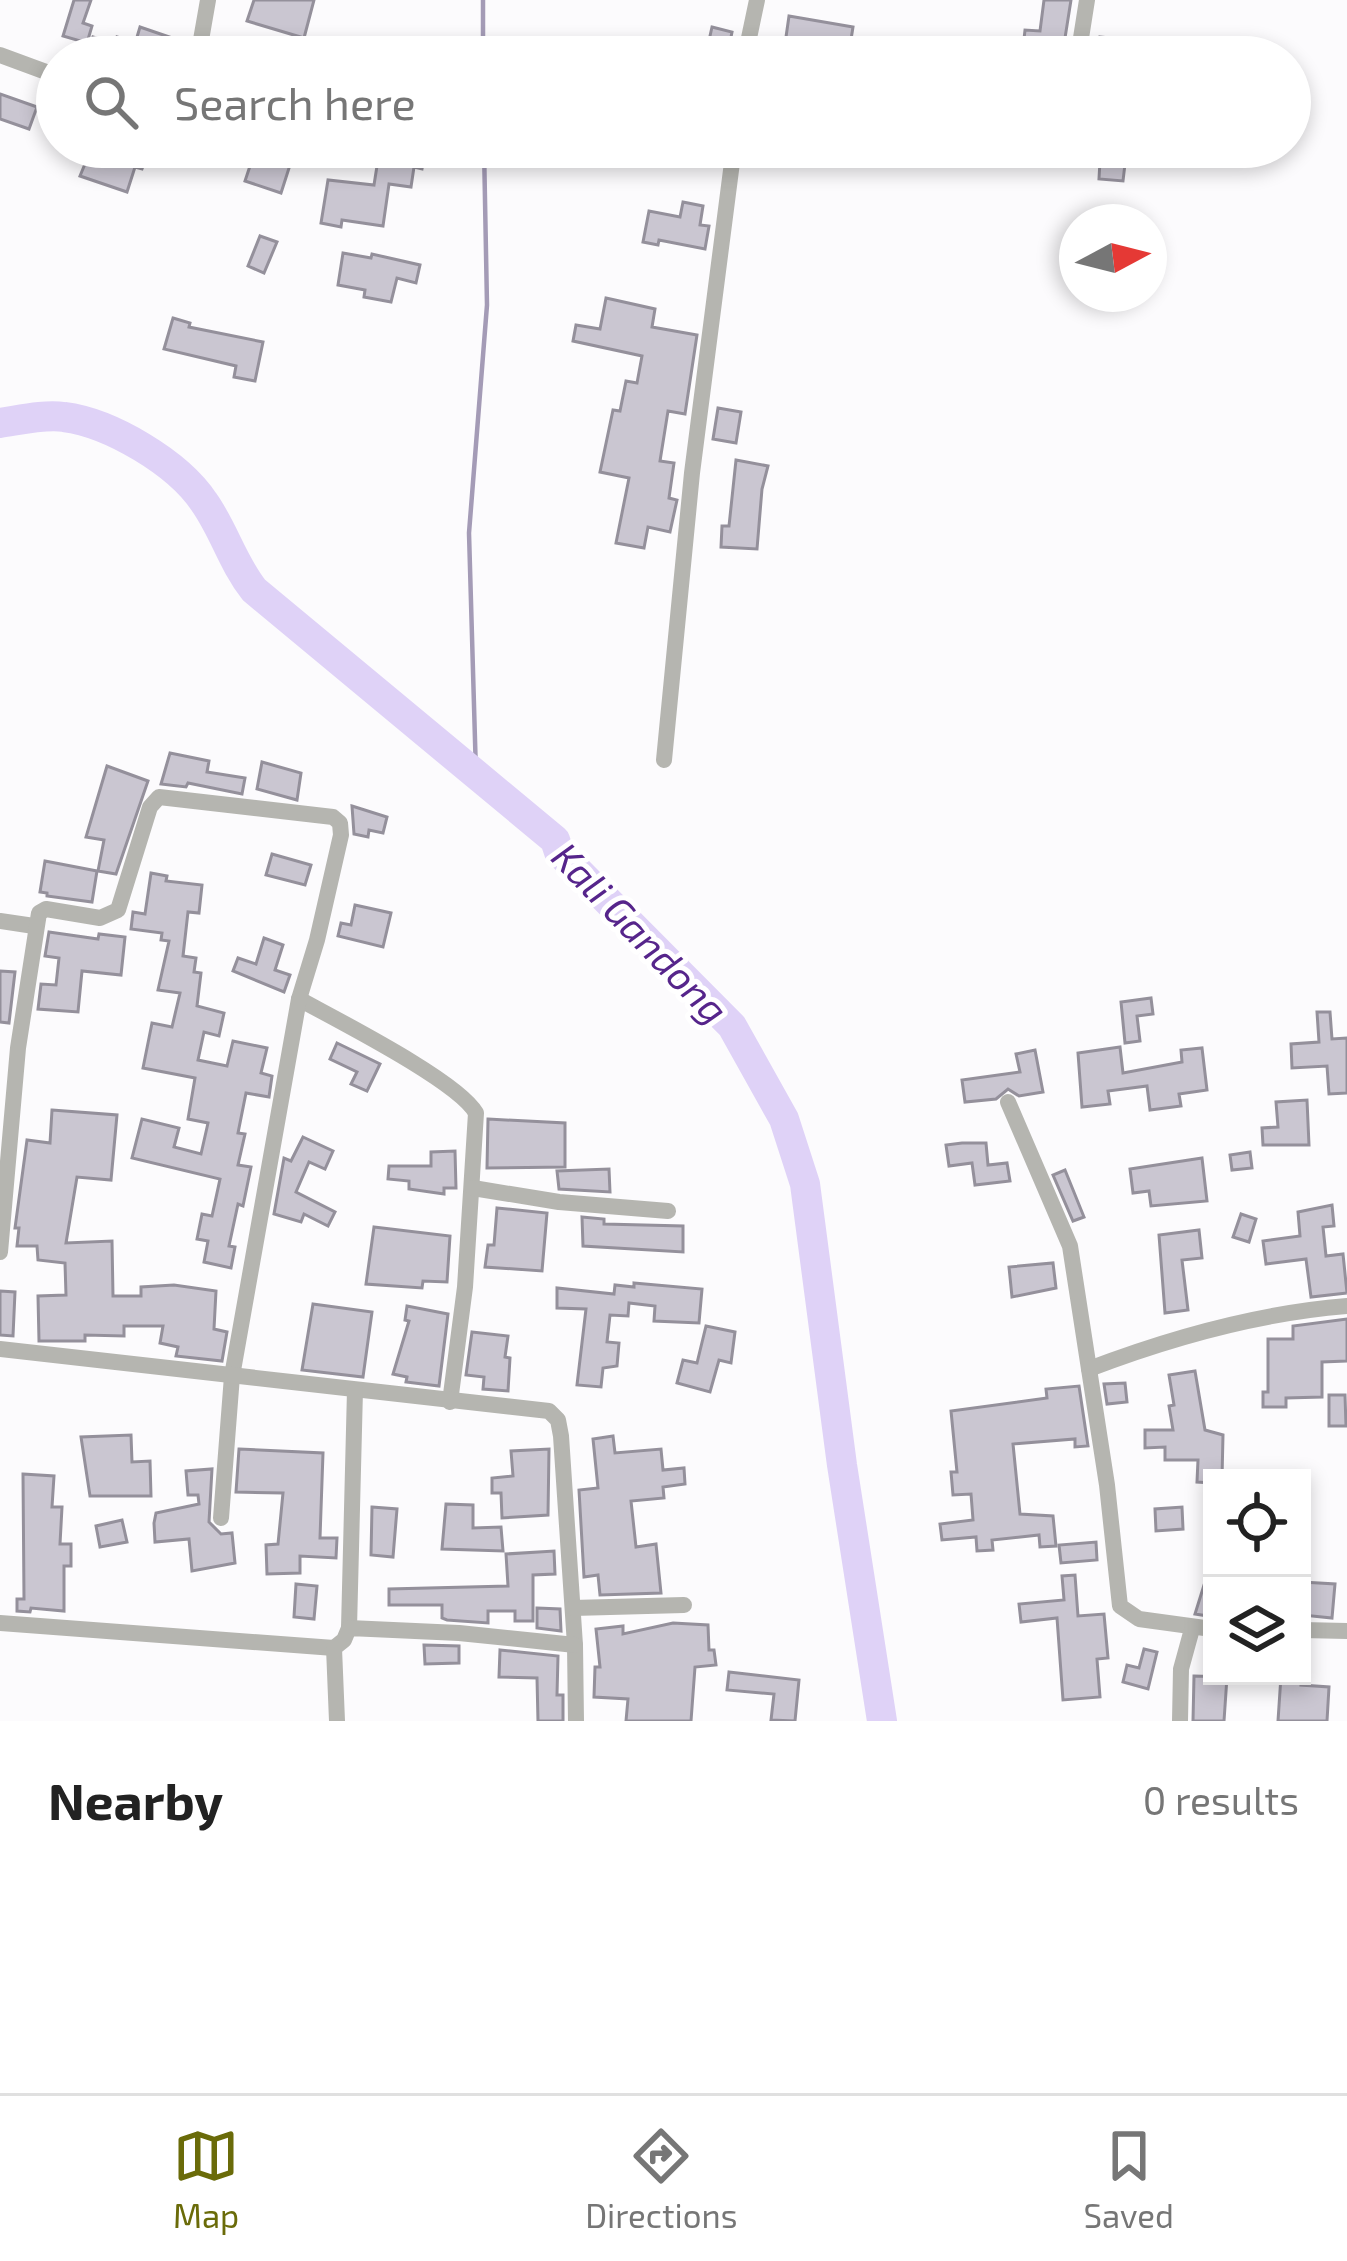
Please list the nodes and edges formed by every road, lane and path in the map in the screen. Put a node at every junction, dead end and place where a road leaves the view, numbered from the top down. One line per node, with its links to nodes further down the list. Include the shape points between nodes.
1 (208, 0): 4 (street)
2 (757, 0): 5 (street)
3 (1087, 0): 6 (street)
4 (202, 36)
5 (749, 36)
6 (1081, 36)
7 (0, 55): 8 (street)
8 (36, 68)
9 (731, 168): 10 (street)
10 (664, 760)
11 (0, 921): 12 (street)
12 (34, 926): 13 (street, via 46,909 100,918 118,910 159,796 333,818 341,835); 17 (street)
13 (299, 998): 15 (street, via 466,1099 476,1113); 21 (street)
14 (1008, 1102): 20 (street, via 1070,1246)
15 (473, 1188): 16 (street); 23 (street)
16 (668, 1211)
17 (0, 1252)
18 (1347, 1306): 20 (street, via 1297,1310)
19 (0, 1349): 21 (street)
20 (1088, 1369): 29 (street, via 1117,1599 1131,1616)
21 (232, 1376): 22 (street); 24 (street)
22 (355, 1390): 23 (street); 28 (street)
23 (450, 1402): 26 (street, via 541,1408 559,1428)
24 (221, 1517)
25 (684, 1605): 26 (street)
26 (573, 1608): 33 (street)
27 (0, 1623): 34 (street)
28 (349, 1628): 33 (street); 34 (street)
29 (1192, 1629): 30 (street); 37 (street)
30 (1203, 1629)
31 (1311, 1630): 32 (street)
32 (1347, 1630)
33 (575, 1645): 36 (street)
34 (334, 1648): 35 (street)
35 (338, 1721)
36 (576, 1721)
37 (1180, 1721)

